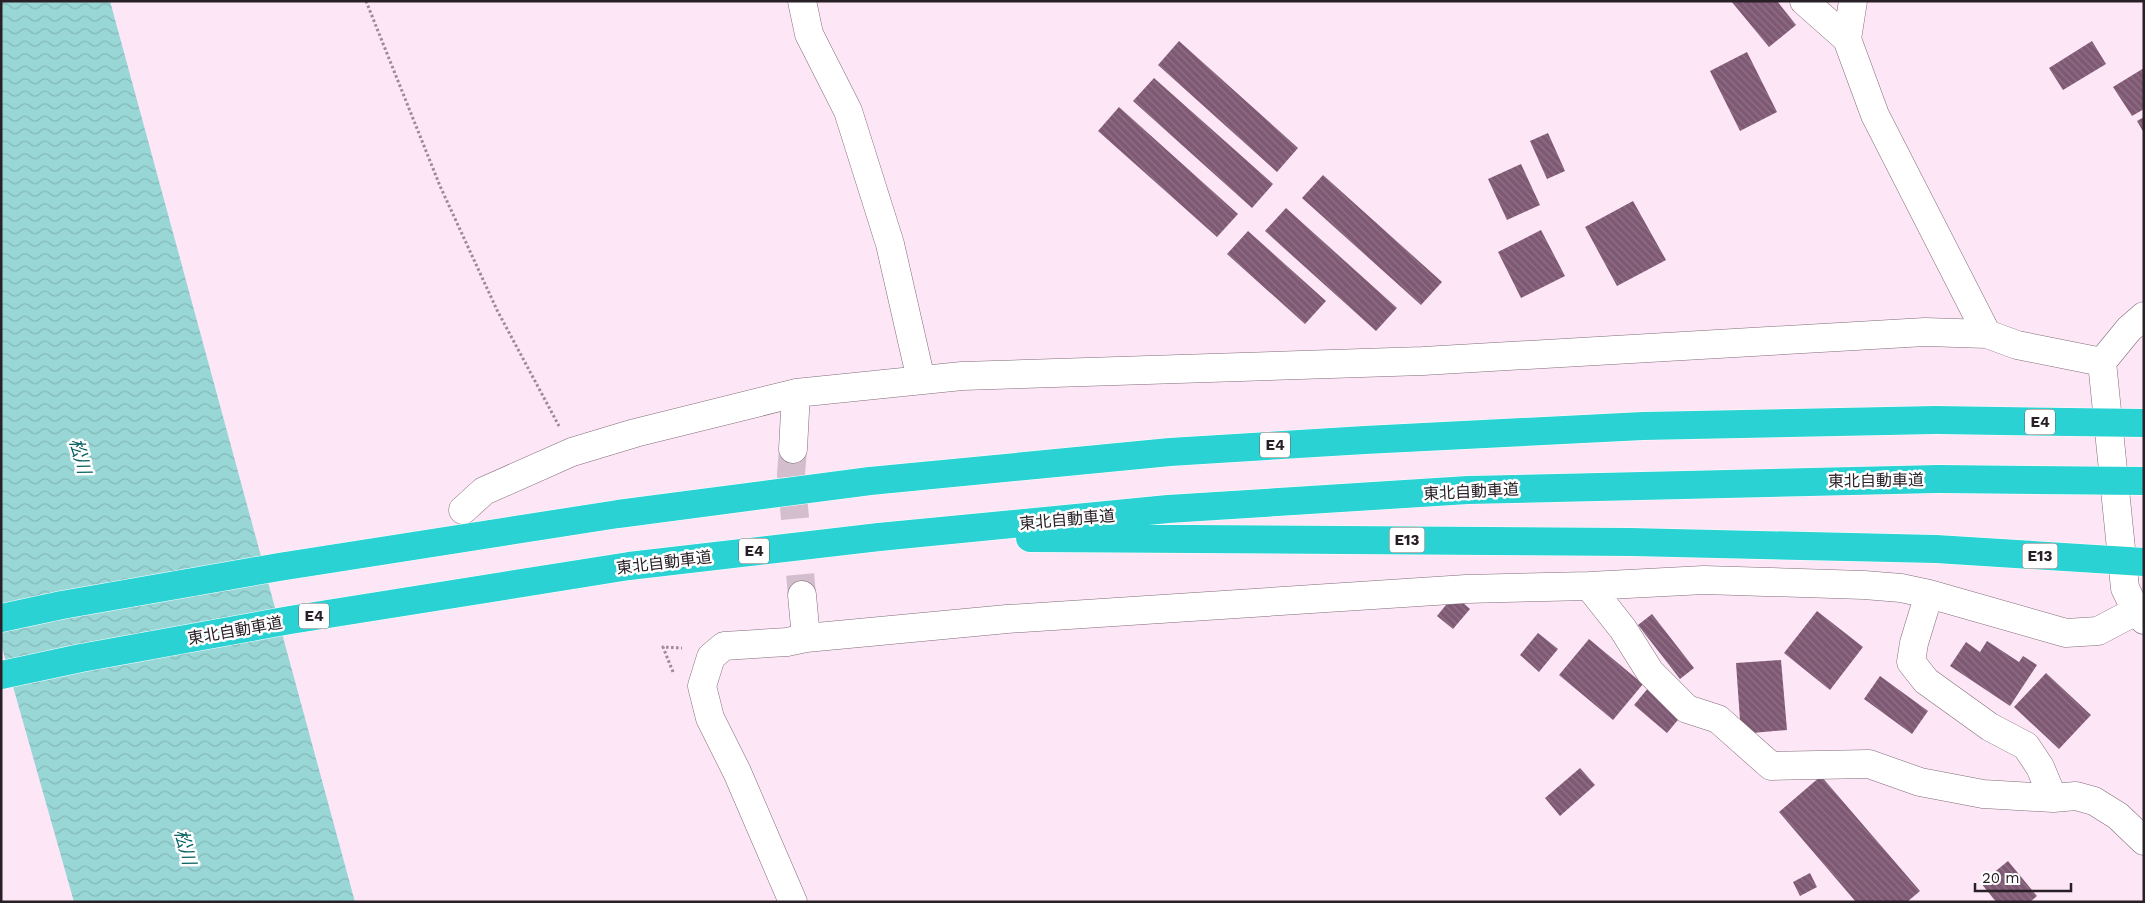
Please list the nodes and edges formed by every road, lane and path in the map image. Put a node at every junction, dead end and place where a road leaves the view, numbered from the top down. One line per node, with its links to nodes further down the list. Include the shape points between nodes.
1 (366, 1): 13 (path, via 440,186 480,275)
2 (802, 1): 9 (street, via 809,34 848,111 890,244)
3 (1804, 1): 5 (street)
4 (1853, 1): 5 (street)
5 (1847, 40): 7 (street, via 1874,115)
6 (2144, 316): 8 (street)
7 (1987, 334): 8 (street, via 2017,346); 9 (street, via 1926,332 1423,361 972,375)
8 (2102, 362): 21 (street, via 2125,588)
9 (921, 380): 10 (street)
10 (796, 393): 12 (street); 13 (street, via 634,433)
11 (2144, 423): 22 (highway, E4, bridge, via 1936,420 1643,426 1170,452 870,482 618,514 279,566)
12 (793, 449)
13 (572, 452): 15 (street, via 484,491)
14 (2144, 481): 16 (highway, 東北自動車道 / E4, bridge, via 1938,479 1468,490 1168,509)
15 (463, 510)
16 (879, 537): 17 (highway, E13, bridge, via 1631,542 1936,549); 24 (highway, 東北自動車道 / E4, via 629,566 290,620)
17 (2144, 562)
18 (1589, 586): 19 (street, via 1704,580 1864,585); 23 (street, via 1466,589 1007,619); 25 (street, via 1623,629 1650,672 1687,709 1718,719 1771,766 1868,764 1920,782 1983,794)
19 (1930, 594): 21 (street, via 2066,633 2098,631); 25 (street, via 1911,662 1926,681 1990,727 2026,746 2040,767)
20 (802, 595): 23 (street)
21 (2140, 616)
22 (1, 618)
23 (806, 638): 27 (street, via 724,646 711,657 702,686 710,718)
24 (1, 675)
25 (2053, 798): 26 (street, via 2076,796 2094,801 2118,816)
26 (2144, 841)
27 (793, 902)

